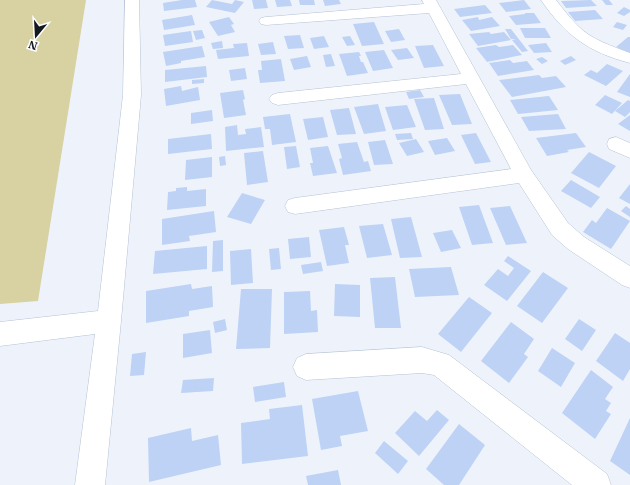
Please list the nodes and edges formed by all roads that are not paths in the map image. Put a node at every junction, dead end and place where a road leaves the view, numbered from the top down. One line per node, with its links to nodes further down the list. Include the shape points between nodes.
1 (132, 0): 11 (street, via 132,95)
2 (548, 0): 5 (street, via 582,37)
3 (431, 4): 4 (street); 6 (street)
4 (266, 21)
5 (630, 58)
6 (471, 78): 7 (street); 8 (street)
7 (278, 100)
8 (524, 175): 9 (street); 10 (street, via 560,229 576,243)
9 (295, 206)
10 (630, 278)
11 (109, 321): 12 (street); 14 (street)
12 (0, 334)
13 (306, 367): 15 (street, via 422,360 440,364)
14 (90, 485)
15 (596, 485)

